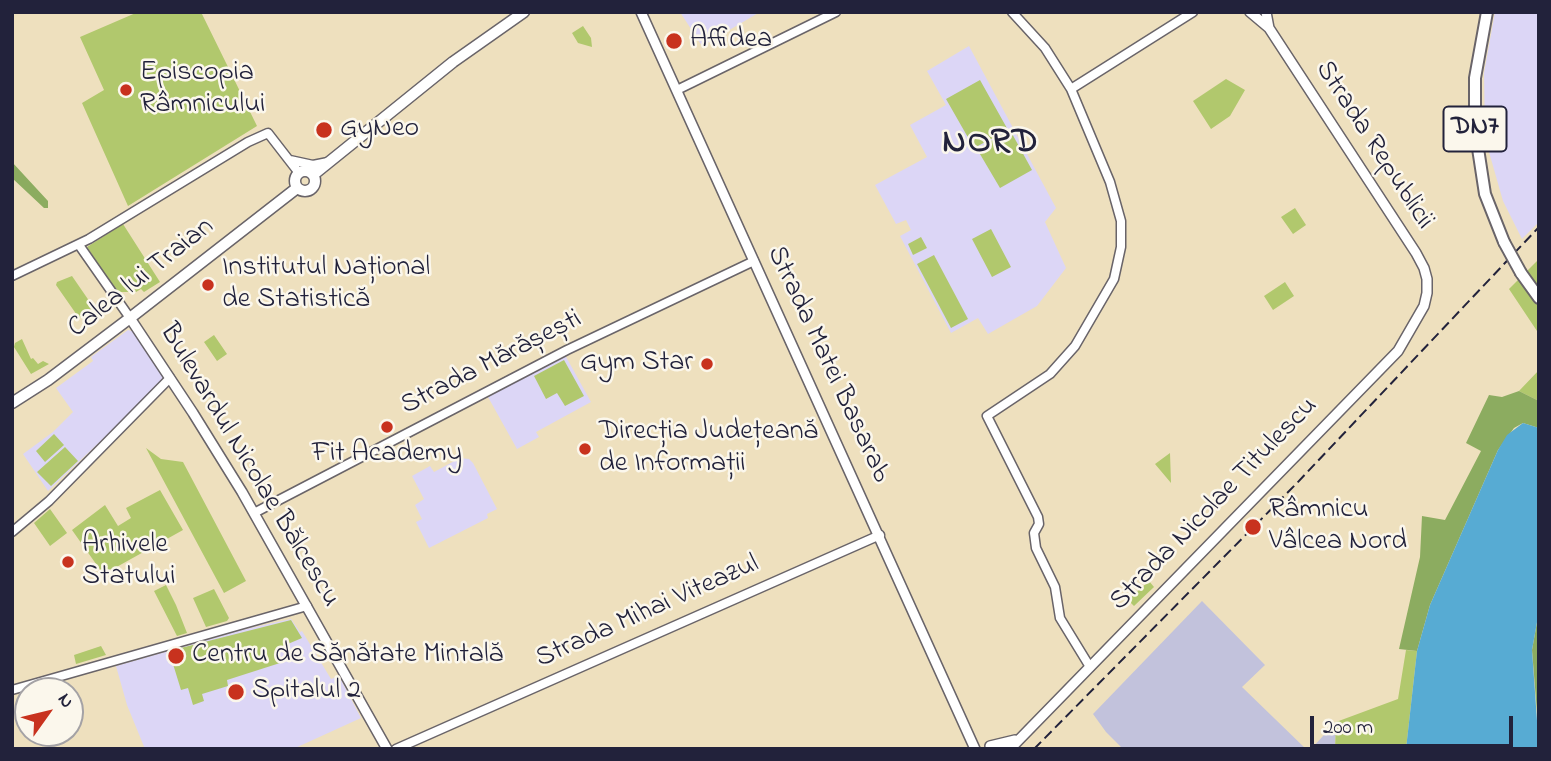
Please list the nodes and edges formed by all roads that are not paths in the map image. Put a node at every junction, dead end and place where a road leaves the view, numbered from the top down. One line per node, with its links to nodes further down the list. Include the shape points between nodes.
1 (524, 12): 11 (main road, Calea lui Traian)
2 (641, 12): 9 (main road, Strada Matei Basarab)
3 (836, 12): 9 (street)
4 (1012, 12): 8 (street, via 1045,48)
5 (1193, 12): 8 (street)
6 (1487, 12): 19 (highway, DN7, bridge, via 1476,69 1475,129 1485,194 1504,242)
7 (1259, 13): 18 (main road, Strada Republicii, via 1416,253 1424,268)
8 (1072, 89): 27 (street, via 1119,209 1118,265 1099,305 1060,365 987,416 1038,517 1036,548 1055,587 1060,618)
9 (677, 90): 16 (main road, Strada Matei Basarab)
10 (288, 159): 11 (street, via 313,165); 12 (street); 15 (street, via 268,133)
11 (328, 162): 13 (main road, Calea lui Traian)
12 (299, 173): 13 (main road); 14 (main road)
13 (313, 175): 14 (main road, Calea lui Traian, via 310,190)
14 (297, 188): 20 (main road, Calea lui Traian)
15 (79, 244): 17 (street); 20 (street)
16 (754, 261): 23 (street, Strada Mărășești, via 567,350); 25 (main road, Strada Matei Basarab)
17 (12, 276)
18 (1427, 293): 27 (main road, Strada Nicolae Titulescu, via 1419,318 1398,351)
19 (1539, 298)
20 (130, 318): 21 (main road, Bulevardul Nicolae Bălcescu); 22 (main road, Calea lui Traian)
21 (170, 378): 23 (main road, Bulevardul Nicolae Bălcescu); 24 (street, via 49,501)
22 (12, 403)
23 (254, 513): 26 (main road, Bulevardul Nicolae Bălcescu)
24 (12, 532)
25 (880, 536): 30 (main road, Strada Matei Basarab, via 972,736); 32 (street, Strada Mihai Viteazul)
26 (307, 606): 28 (street); 31 (main road, Bulevardul Nicolae Bălcescu)
27 (1090, 667): 29 (main road, Strada Nicolae Titulescu)
28 (12, 690)
29 (1020, 738): 30 (main road); 33 (main road, Strada Nicolae Titulescu)
30 (986, 748)
31 (387, 749)
32 (396, 749)
33 (1010, 749)

